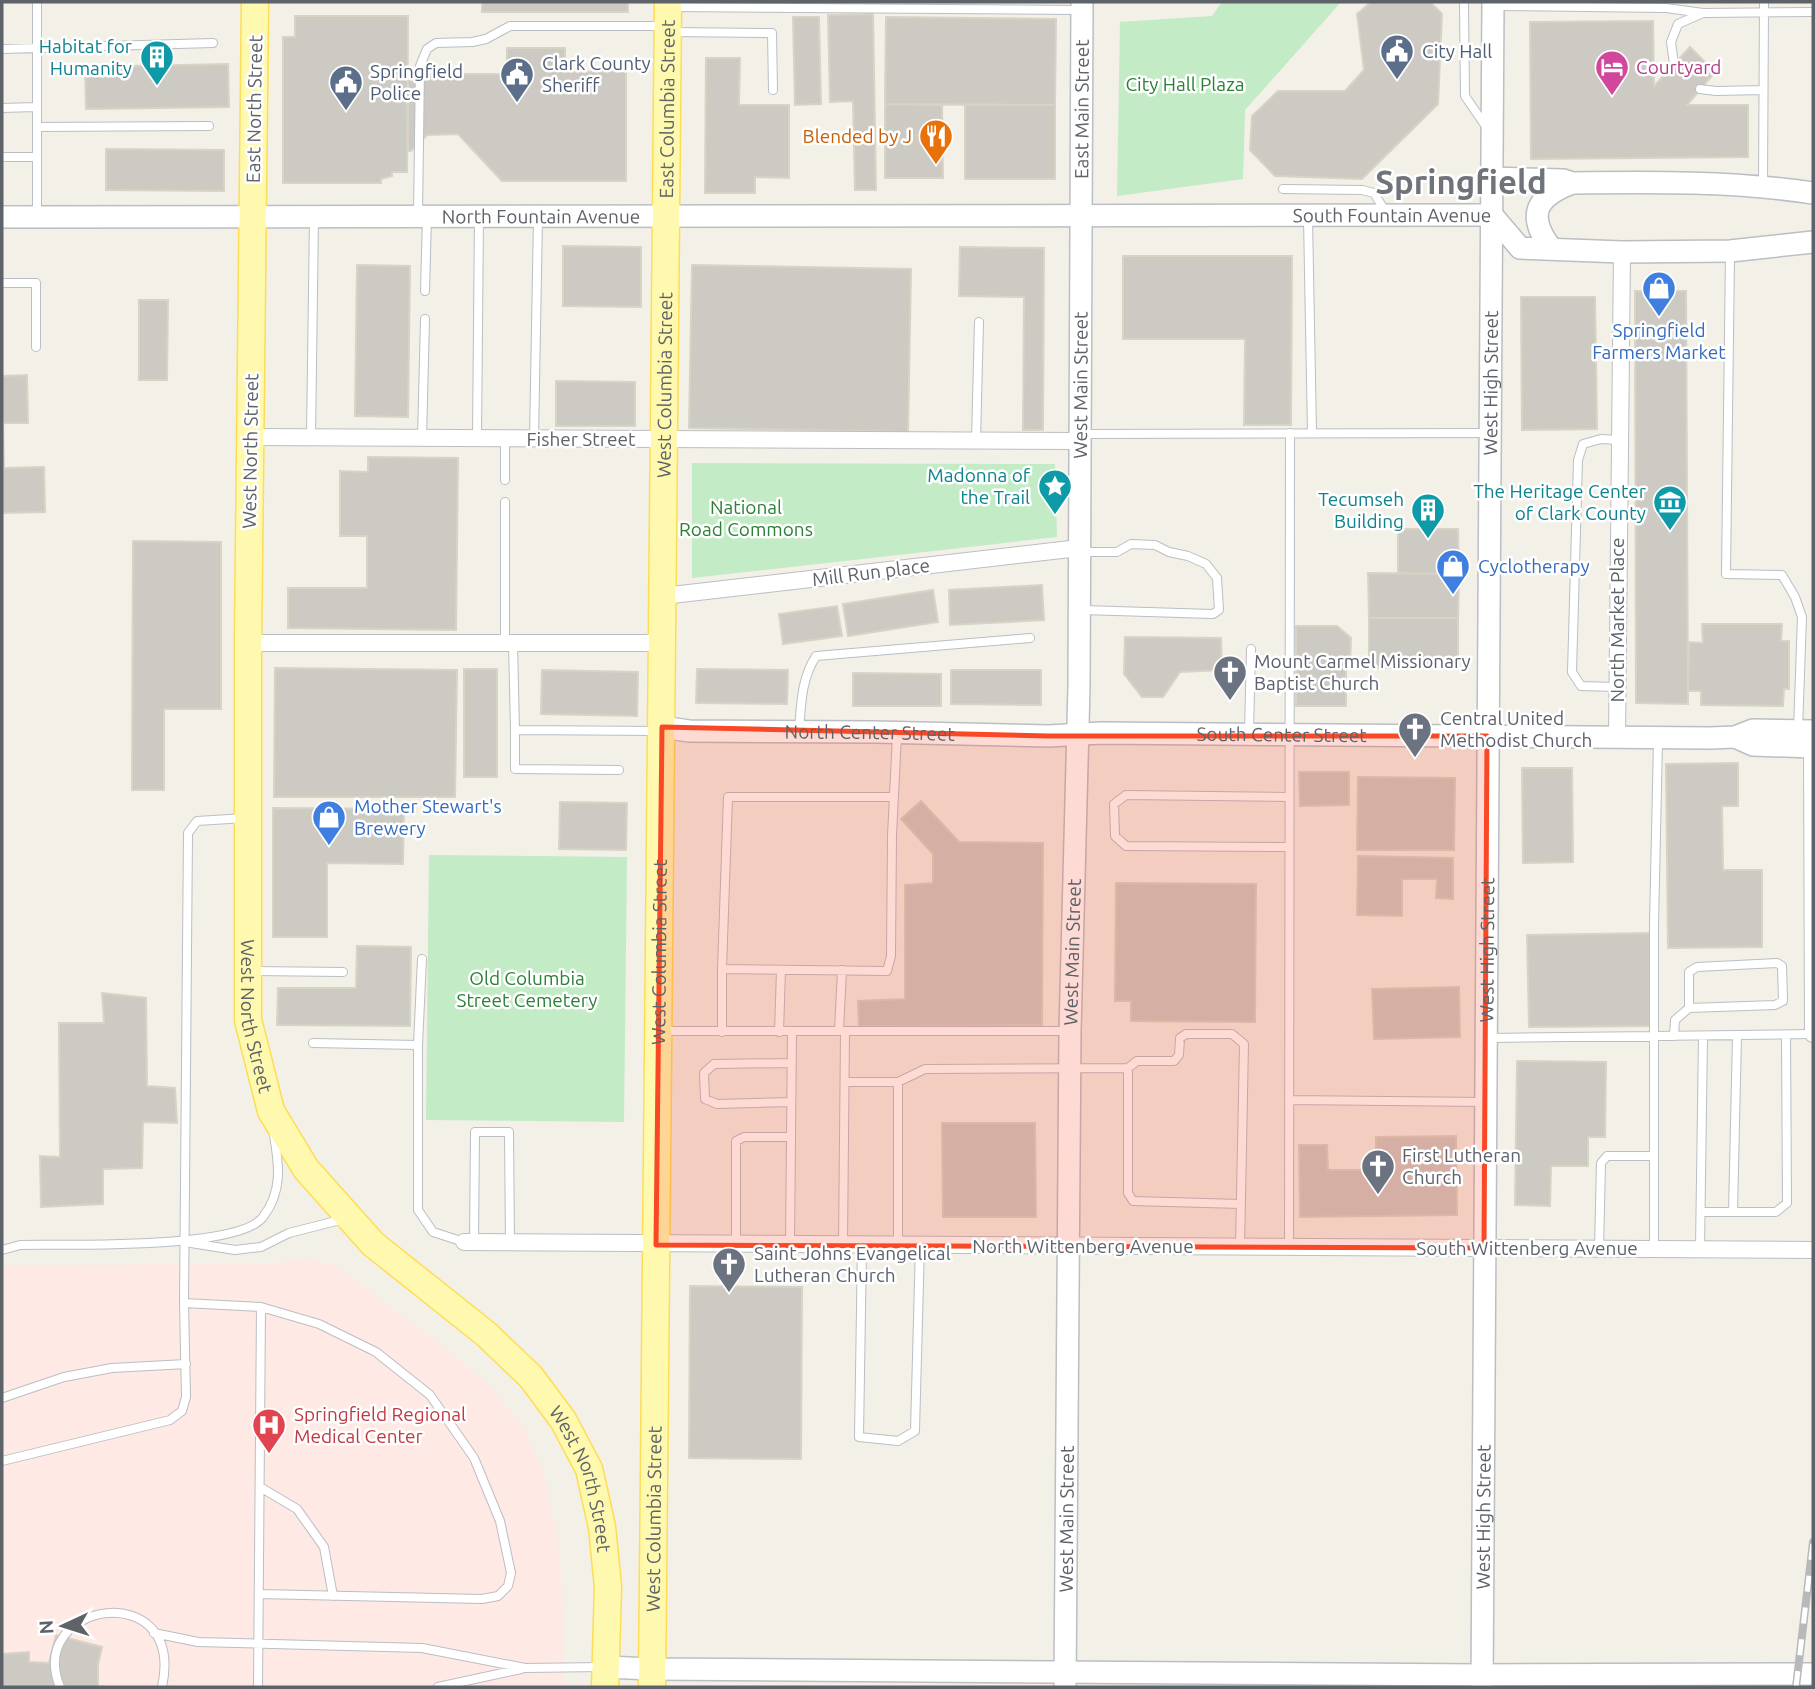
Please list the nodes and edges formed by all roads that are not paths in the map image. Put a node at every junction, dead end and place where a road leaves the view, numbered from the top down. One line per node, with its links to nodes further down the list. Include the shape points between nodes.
1 (37, 2): 13 (lane)
2 (255, 2): 39 (main road, East North Street)
3 (1764, 2): 7 (lane)
4 (1493, 4): 9 (lane); 22 (street, West High Street)
5 (1464, 5): 22 (lane, via 1465,96)
6 (1082, 6): 10 (lane); 37 (street, East Main Street)
7 (1764, 12): 8 (lane); 9 (lane); 17 (lane)
8 (1813, 12)
9 (1703, 13): 14 (lane, via 1678,24 1671,42)
10 (668, 17): 16 (lane, via 772,33); 36 (main road, East Columbia Street); 41 (lane, via 510,26 486,39 436,43 428,48 420,66)
11 (213, 43): 13 (lane)
12 (2, 49): 13 (lane)
13 (37, 50): 18 (lane)
14 (1674, 64)
15 (1700, 89): 17 (lane)
16 (773, 90)
17 (1763, 90): 27 (lane)
18 (37, 107): 19 (lane); 21 (lane)
19 (2, 108)
20 (209, 126): 21 (lane)
21 (37, 127): 24 (lane)
22 (1492, 136): 25 (street, West High Street)
23 (2, 157): 24 (lane)
24 (36, 157): 33 (lane)
25 (1492, 177): 26 (street); 32 (street, West High Street)
26 (1572, 183): 27 (street); 43 (street, via 1556,189 1541,203 1537,218 1541,235)
27 (1763, 186): 29 (street)
28 (1283, 189): 31 (lane, via 1362,190 1374,193)
29 (1813, 193)
30 (1308, 215): 31 (street, South Fountain Avenue); 37 (street, South Fountain Avenue); 52 (lane)
31 (1387, 215): 32 (street, South Fountain Avenue)
32 (1492, 215): 43 (street, South Fountain Avenue, via 1520,248); 53 (street, West High Street)
33 (37, 216): 38 (street, North Fountain Avenue); 39 (street, North Fountain Avenue)
34 (479, 216): 35 (street, North Fountain Avenue); 41 (street, North Fountain Avenue); 58 (lane)
35 (538, 216): 36 (street, North Fountain Avenue); 60 (lane)
36 (666, 216): 37 (street, North Fountain Avenue); 61 (main road, West Columbia Street)
37 (1080, 216): 56 (street, West Main Street)
38 (2, 217)
39 (253, 217): 40 (street, North Fountain Avenue); 54 (main road, West North Street)
40 (314, 217): 41 (street, North Fountain Avenue); 55 (lane)
41 (422, 217): 47 (lane)
42 (1810, 238): 44 (street, South Fountain Avenue)
43 (1551, 248): 45 (street, South Fountain Avenue)
44 (1730, 251): 45 (street, South Fountain Avenue); 85 (lane, via 1726,574 1782,575 1795,597 1802,617)
45 (1622, 252): 63 (street, North Market Place)
46 (2, 283): 50 (lane, via 36,283)
47 (425, 291)
48 (425, 319): 57 (lane)
49 (979, 322): 62 (lane)
50 (36, 347)
51 (1290, 433): 52 (lane); 56 (lane); 81 (lane)
52 (1312, 433): 53 (lane)
53 (1490, 433): 82 (street, West High Street)
54 (251, 437): 55 (street, Fisher Street); 70 (main road, West North Street)
55 (311, 437): 57 (street, Fisher Street)
56 (1079, 437): 62 (street, Fisher Street); 66 (street, West Main Street)
57 (422, 438): 58 (street, Fisher Street)
58 (477, 438): 59 (street, Fisher Street)
59 (505, 438): 60 (street, Fisher Street); 64 (lane)
60 (534, 439): 61 (street, Fisher Street)
61 (664, 440): 62 (street, Fisher Street); 67 (main road, West Columbia Street)
62 (976, 440)
63 (1618, 440): 74 (street, North Market Place); 74 (lane, via 1583,444 1577,460 1572,672 1581,686)
64 (505, 480)
65 (505, 502): 71 (lane)
66 (1079, 550): 67 (street, Mill Run place); 68 (street, West Main Street); 68 (lane, via 1117,552 1131,544 1155,545 1188,556 1206,564 1217,578 1219,610 1213,614)
67 (663, 596): 72 (main road, West Columbia Street)
68 (1079, 610): 79 (street, West Main Street)
69 (1030, 638): 77 (lane, via 816,656 808,668)
70 (248, 643): 71 (street); 89 (main road, West North Street)
71 (509, 643): 72 (street); 76 (lane)
72 (663, 643): 75 (main road, West Columbia Street)
73 (1251, 649): 80 (lane)
74 (1616, 687): 83 (street, North Market Place)
75 (662, 729): 76 (lane); 77 (street, North Center Street); 98 (main road, West Columbia Street)
76 (514, 730): 86 (lane, via 515,769)
77 (799, 732): 78 (street, North Center Street)
78 (897, 732): 79 (street, North Center Street); 87 (lane)
79 (1078, 735): 80 (street, South Center Street); 101 (street, West Main Street)
80 (1249, 735): 81 (street, South Center Street)
81 (1289, 735): 82 (street, South Center Street); 88 (lane)
82 (1487, 736): 83 (street, South Center Street); 110 (street, West High Street)
83 (1617, 737): 84 (street, South Center Street)
84 (1658, 738): 85 (street, South Center Street, via 1735,737 1753,745); 109 (lane)
85 (1809, 739): 104 (street)
86 (619, 770)
87 (894, 797): 92 (lane, via 728,797); 95 (lane, via 887,971)
88 (1289, 797): 90 (lane); 90 (lane, via 1126,795 1114,804 1115,836 1126,846)
89 (248, 818): 94 (main road, West North Street); 128 (lane, via 197,821 188,833)
90 (1289, 847): 118 (lane)
91 (422, 959): 112 (lane)
92 (722, 969): 93 (lane); 102 (lane)
93 (781, 970): 95 (lane); 99 (lane)
94 (248, 971): 96 (lane); 121 (main road, West North Street, via 248,1020)
95 (842, 971): 100 (lane)
96 (343, 972)
97 (1689, 1008): 97 (lane, via 1775,1005 1783,1001 1783,966 1777,962 1697,967 1689,972); 106 (lane, via 1675,1020)
98 (659, 1031): 102 (lane); 133 (main road, West Columbia Street)
99 (779, 1031): 102 (lane); 103 (lane)
100 (842, 1031): 101 (lane); 103 (lane); 116 (lane)
101 (1070, 1031): 114 (street, West Main Street)
102 (722, 1032)
103 (792, 1032): 113 (lane)
104 (1813, 1034): 105 (lane)
105 (1786, 1035): 108 (lane); 126 (lane, via 1787,1203 1776,1212)
106 (1674, 1036): 107 (lane); 109 (lane)
107 (1703, 1036): 108 (lane); 125 (lane)
108 (1737, 1036): 126 (lane)
109 (1654, 1037): 110 (lane); 123 (lane)
110 (1486, 1038): 120 (street, West High Street)
111 (313, 1043): 112 (lane)
112 (418, 1045): 129 (lane, via 418,1210 433,1232)
113 (792, 1063): 119 (lane); 119 (lane, via 714,1064 704,1073 705,1099 717,1104)
114 (1070, 1068): 115 (lane); 117 (lane, via 925,1069); 138 (street, West Main Street)
115 (1128, 1068): 124 (lane, via 1128,1193 1133,1201); 124 (lane, via 1137,1061 1174,1060 1179,1055 1180,1038 1186,1034 1232,1034 1244,1044)
116 (845, 1082): 117 (lane); 134 (lane)
117 (898, 1082): 136 (lane)
118 (1289, 1100): 120 (lane); 140 (lane)
119 (791, 1102): 122 (lane)
120 (1485, 1102): 141 (street, West High Street)
121 (271, 1111): 127 (main road, West North Street, via 306,1169); 128 (lane, via 280,1172 274,1198 262,1220 240,1231)
122 (791, 1137): 131 (lane, via 736,1140); 132 (lane)
123 (1653, 1156): 142 (lane, via 1607,1156 1601,1163); 143 (lane)
124 (1241, 1204): 139 (lane)
125 (1701, 1212): 126 (lane); 144 (lane)
126 (1733, 1212)
127 (350, 1217): 128 (lane, via 289,1233 261,1247 235,1250); 159 (main road, West North Street, via 373,1244 486,1334 531,1377 564,1420 589,1469 602,1527 608,1587)
128 (185, 1241): 145 (lane, via 20,1245); 147 (lane)
129 (469, 1242): 130 (street, North Wittenberg Avenue); 130 (lane, via 475,1132 509,1132)
130 (510, 1242): 133 (street, North Wittenberg Avenue)
131 (736, 1244): 132 (street, North Wittenberg Avenue); 133 (street, North Wittenberg Avenue)
132 (790, 1244): 134 (street, North Wittenberg Avenue)
133 (656, 1245): 160 (main road, West Columbia Street)
134 (843, 1245): 135 (street, North Wittenberg Avenue)
135 (862, 1245): 136 (street, North Wittenberg Avenue); 137 (lane, via 859,1437 898,1441 915,1431)
136 (898, 1245): 137 (street, North Wittenberg Avenue)
137 (920, 1245): 138 (street, North Wittenberg Avenue)
138 (1068, 1246): 139 (street, North Wittenberg Avenue); 161 (street, West Main Street)
139 (1240, 1247): 140 (street, South Wittenberg Avenue)
140 (1289, 1247): 141 (street, South Wittenberg Avenue)
141 (1484, 1248): 142 (street, South Wittenberg Avenue); 164 (street, West High Street)
142 (1599, 1249): 143 (street, South Wittenberg Avenue)
143 (1654, 1249): 144 (street, South Wittenberg Avenue)
144 (1700, 1249): 146 (street, South Wittenberg Avenue)
145 (2, 1250)
146 (1813, 1250)
147 (184, 1303): 148 (lane); 149 (lane)
148 (261, 1307): 152 (lane); 154 (lane, via 320,1324 376,1352 430,1395 474,1458 500,1521 511,1573 508,1586 498,1595 482,1600)
149 (186, 1364): 150 (lane, via 112,1368 64,1377); 151 (lane, via 182,1411 170,1420)
150 (2, 1398)
151 (2, 1461)
152 (260, 1488): 153 (lane); 154 (lane, via 297,1509 324,1547)
153 (259, 1594): 154 (lane); 156 (lane)
154 (333, 1596)
155 (154, 1633): 156 (lane, via 198,1642); 165 (lane, via 140,1620 122,1613 102,1612 84,1618 59,1647); 166 (lane, via 165,1659)
156 (258, 1645): 157 (lane, via 422,1648); 167 (lane)
157 (525, 1668): 159 (lane); 168 (lane)
158 (1813, 1674): 162 (street)
159 (606, 1677): 160 (street)
160 (652, 1678): 161 (street, via 853,1675)
161 (1065, 1680): 163 (street, via 1166,1676)
162 (1719, 1680): 164 (street)
163 (1392, 1681): 164 (street)
164 (1482, 1681)
165 (60, 1687)
166 (162, 1687)
167 (258, 1687)
168 (438, 1687)

